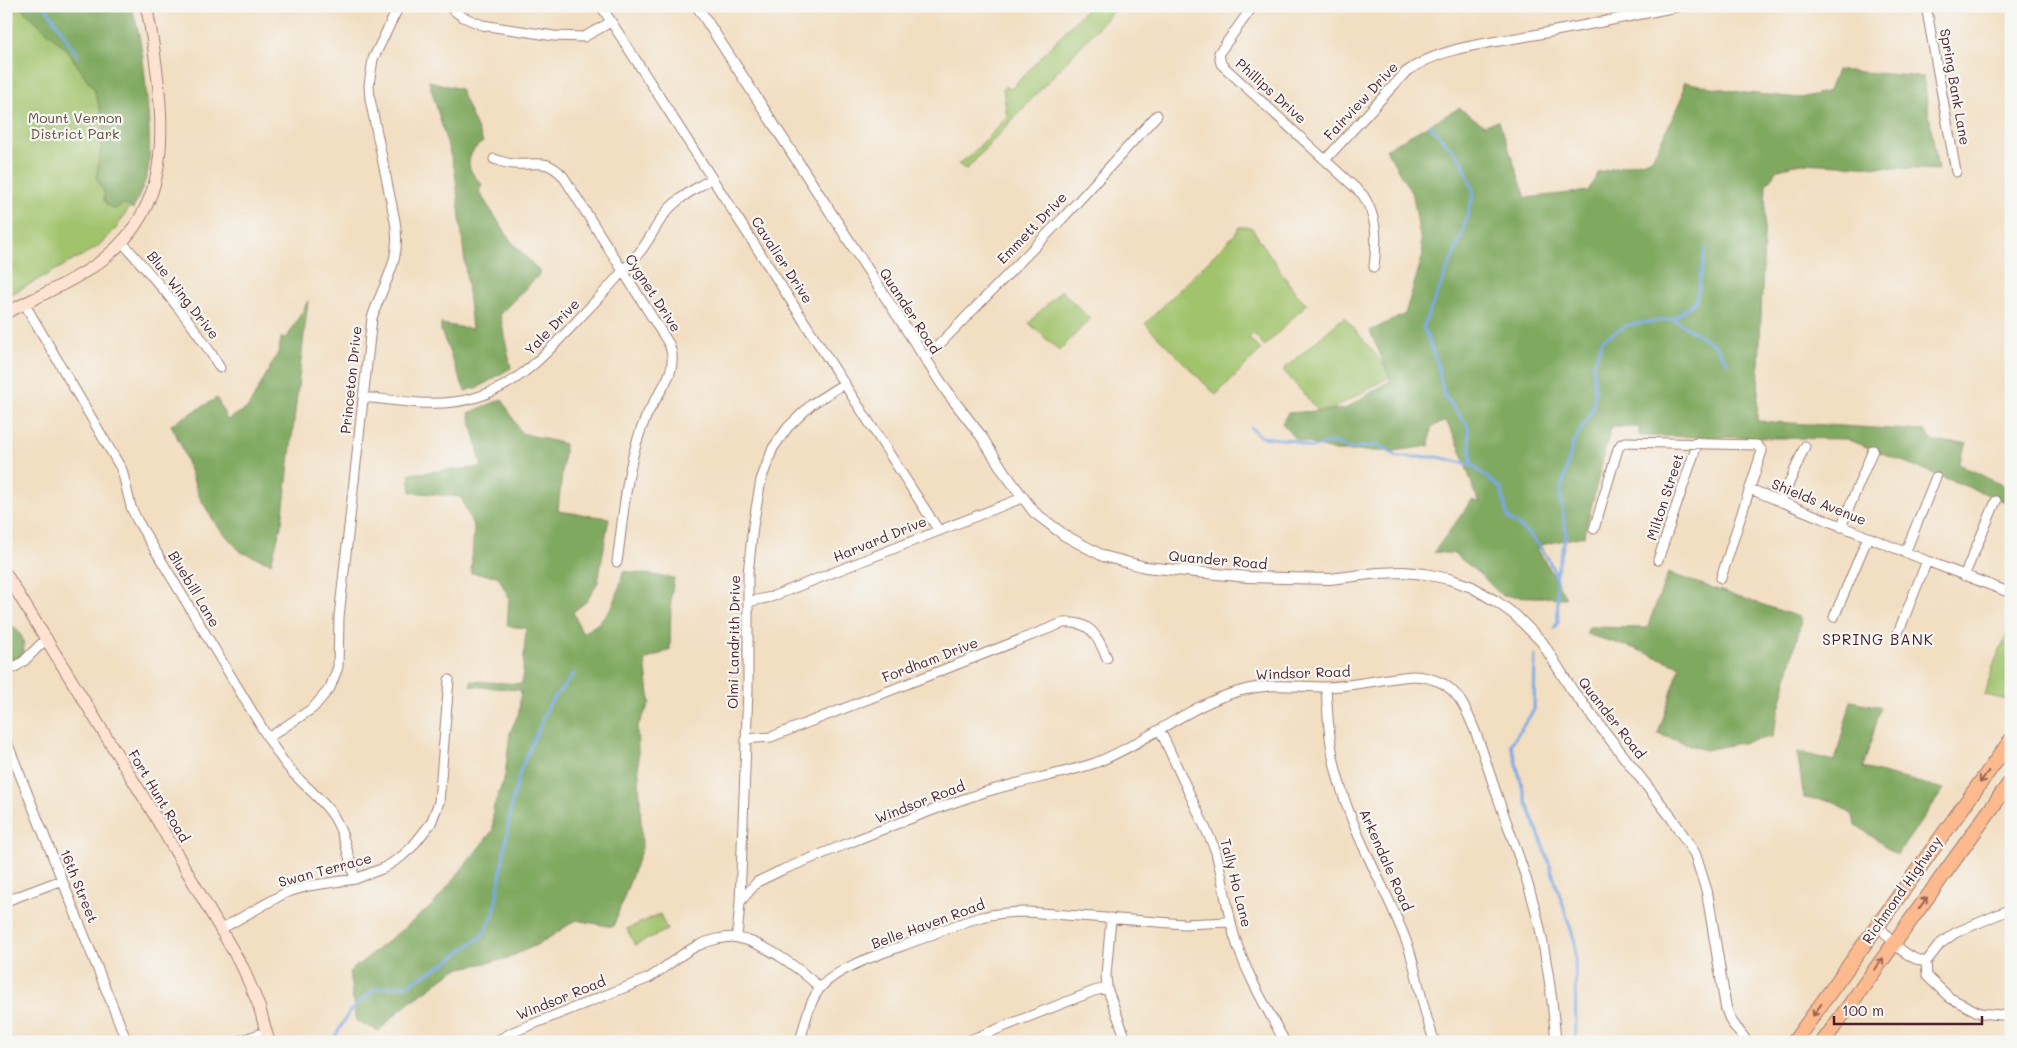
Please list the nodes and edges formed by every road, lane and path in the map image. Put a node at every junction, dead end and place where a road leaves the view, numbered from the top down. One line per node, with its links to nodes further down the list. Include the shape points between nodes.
1 (146, 6): 15 (main road, via 154,41 161,111 161,155 150,198)
2 (399, 6): 23 (street, Princeton Drive, via 377,47 370,72 370,99 397,241 393,267 372,318)
3 (448, 6): 9 (street, via 482,25 554,36 584,37)
4 (600, 6): 9 (street, Cavalier Drive)
5 (696, 6): 20 (street, Quander Road)
6 (1253, 6): 12 (street, Phillips Drive, via 1224,45 1217,65)
7 (1681, 6): 12 (street, Fairview Drive, via 1444,53 1417,64)
8 (1926, 6): 13 (street, Spring Bank Lane)
9 (611, 22): 14 (street, Cavalier Drive)
10 (1157, 115): 20 (street, Emmett Drive, via 1062,219)
11 (494, 159): 17 (street, Cygnet Drive, via 511,164 543,163 557,170)
12 (1326, 159): 16 (street, Phillips Drive, via 1369,204 1377,238)
13 (1956, 172)
14 (712, 178): 17 (street, Yale Drive, via 664,214); 22 (street, Cavalier Drive)
15 (122, 242): 18 (main road, via 97,264); 21 (street, Blue Wing Drive, via 167,292)
16 (1374, 267)
17 (623, 272): 23 (street, Yale Drive, via 538,363 500,389 471,399 441,404); 38 (street, Cygnet Drive, via 670,344 674,360 670,375 646,415 635,447)
18 (24, 304): 19 (main road); 53 (street, Bluebill Lane, via 122,470 137,520)
19 (6, 312)
20 (925, 359): 29 (street, Quander Road)
21 (220, 368)
22 (845, 383): 34 (street, Cavalier Drive); 44 (street, Olmi Landrith Drive, via 798,416 782,434 769,457 753,526)
23 (363, 398): 53 (street, Princeton Drive, via 338,617 337,673 330,688 313,708)
24 (1698, 442): 28 (street, Shields Avenue, via 1757,445 1762,451); 33 (street, Shields Avenue, via 1631,441 1621,444); 37 (street, Milton Street)
25 (1805, 446): 31 (street)
26 (1873, 450): 32 (street)
27 (1936, 477): 36 (street)
28 (1750, 489): 31 (street, Shields Avenue); 42 (street)
29 (1022, 498): 34 (street, Harvard Drive); 83 (street, Quander Road, via 1034,512 1064,535 1103,556 1124,563 1292,579 1350,578 1399,572 1425,574 1472,588 1509,610 1542,642 1572,690 1671,816 1695,854 1707,892 1726,1008 1731,1021)
30 (1996, 501): 41 (street)
31 (1781, 502): 32 (street, Shields Avenue)
32 (1841, 527): 35 (street, Shields Avenue)
33 (1594, 529)
34 (939, 530): 44 (street, Harvard Drive, via 771,598)
35 (1868, 537): 36 (street, Shields Avenue); 45 (street)
36 (1905, 553): 39 (street, Shields Avenue)
37 (1658, 560)
38 (617, 562)
39 (1927, 562): 41 (street, Shields Avenue); 46 (street)
40 (6, 574): 47 (main road, Fort Hunt Road)
41 (1964, 576): 43 (street, Shields Avenue)
42 (1721, 578)
43 (2011, 593)
44 (748, 602): 54 (street, Olmi Landrith Drive)
45 (1834, 617)
46 (1898, 633)
47 (47, 638): 49 (street); 66 (main road, Fort Hunt Road)
48 (1107, 658): 54 (street, Fordham Drive, via 1091,629 1079,623 1063,623 771,737)
49 (6, 673)
50 (449, 680): 58 (street, Swan Terrace, via 441,790 434,817 401,857 384,868)
51 (1326, 687): 52 (street, Windsor Road, via 1289,684 1238,691 1209,702); 81 (street, Arkendale Road, via 1328,727 1340,788 1408,945); 82 (street, Windsor Road, via 1423,677 1442,683 1461,702 1524,870 1540,926)
52 (1160, 730): 61 (street, Windsor Road, via 1097,762 956,801 782,870 757,882); 64 (street, Tally Ho Lane, via 1215,849)
53 (268, 738): 58 (street, Bluebill Lane, via 295,776 334,817)
54 (746, 739): 61 (street, Olmi Landrith Drive)
55 (6, 740): 59 (street, 16th Street)
56 (2011, 740): 65 (highway, Richmond Highway, one-way to 65)
57 (2011, 781): 68 (highway, Richmond Highway, one-way to 57)
58 (355, 879): 66 (street, Swan Terrace, via 293,890)
59 (62, 880): 60 (street); 74 (street, 16th Street)
60 (6, 901)
61 (740, 902): 67 (street, Olmi Landrith Drive)
62 (2011, 909): 69 (street, via 1955,933 1940,944)
63 (1111, 918): 64 (street, Belle Haven Road, via 1184,924); 70 (street, Belle Haven Road, via 1027,912 981,917 842,971); 71 (street)
64 (1230, 922): 80 (street, Tally Ho Lane, via 1258,993)
65 (1878, 925): 68 (street); 84 (highway, Richmond Highway, one-way to 84)
66 (221, 929): 73 (main road, Fort Hunt Road, via 254,993)
67 (737, 937): 70 (street, via 784,960 805,973); 76 (street, Windsor Road, via 698,945 649,978)
68 (1894, 943): 69 (street, via 1909,957); 85 (highway, Richmond Highway, one-way to 68)
69 (1926, 962): 72 (street, via 1927,976 1950,998 1980,1013)
70 (820, 988): 77 (street, Belle Haven Road, via 808,1013)
71 (1107, 988): 78 (street); 79 (street)
72 (2011, 1016)
73 (267, 1037): 75 (street)
74 (127, 1042)
75 (236, 1042)
76 (495, 1042)
77 (800, 1042)
78 (965, 1042)
79 (1127, 1042)
80 (1285, 1042)
81 (1435, 1042)
82 (1556, 1042)
83 (1747, 1042)
84 (1794, 1042)
85 (1823, 1042)

